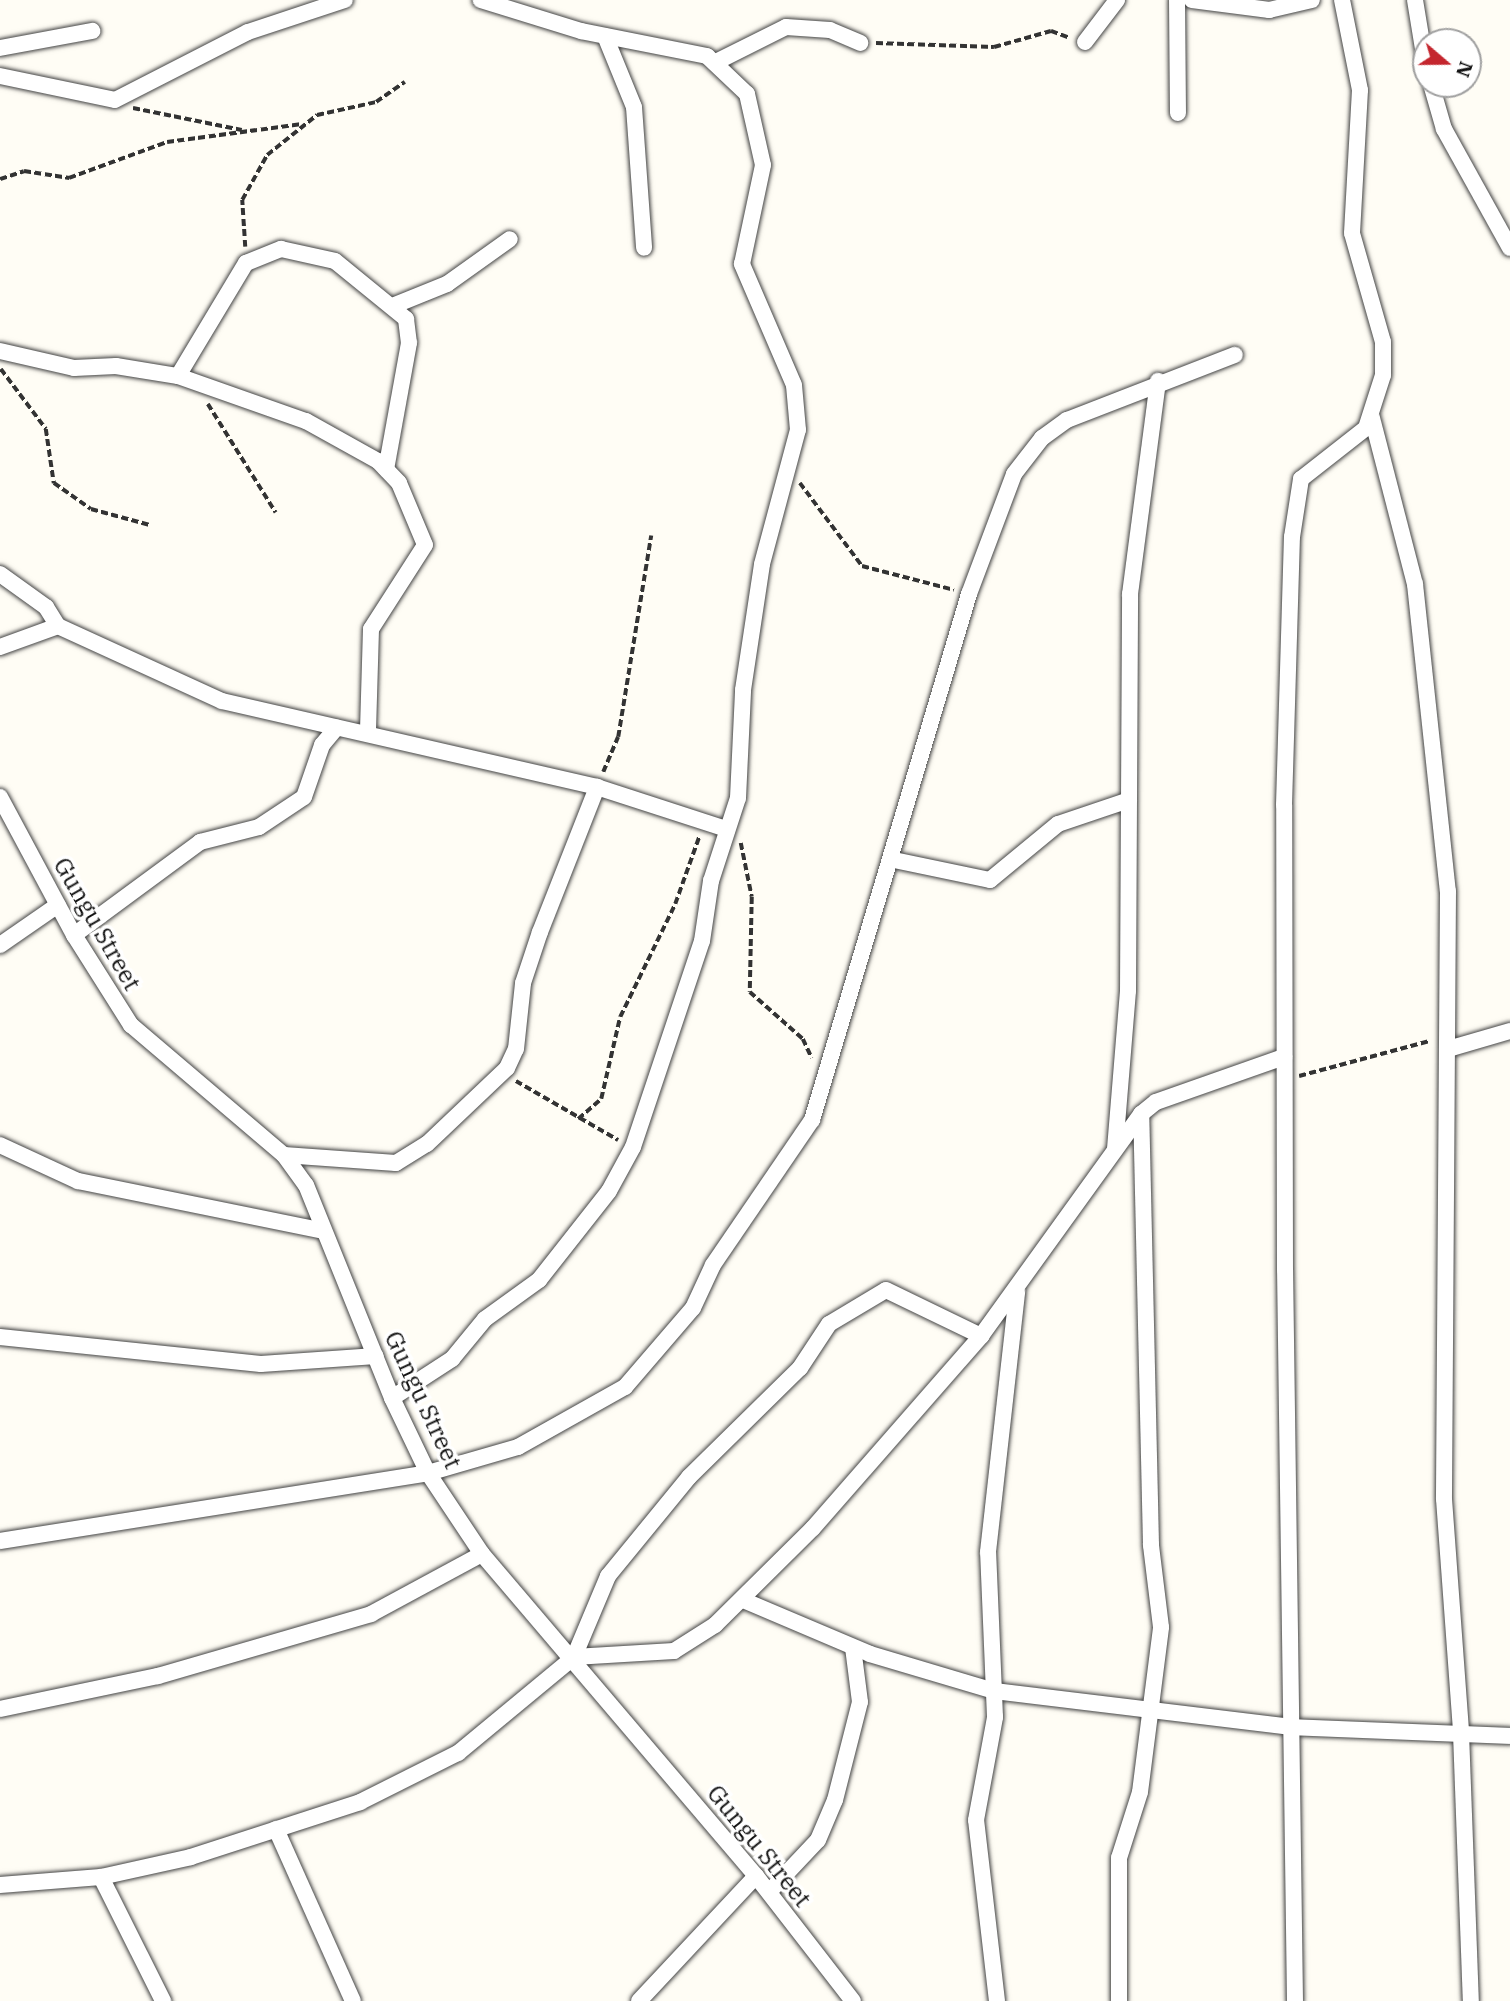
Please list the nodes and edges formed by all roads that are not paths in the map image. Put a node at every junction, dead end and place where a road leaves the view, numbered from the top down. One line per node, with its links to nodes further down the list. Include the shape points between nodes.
1 (345, 0): 16 (street, via 248,33 115,100)
2 (481, 0): 11 (street)
3 (1117, 0): 12 (street)
4 (1177, 0): 18 (street)
5 (1192, 0): 6 (street, via 1249,10)
6 (1312, 0)
7 (1342, 0): 27 (street, via 1360,90 1352,233 1383,342)
8 (1415, 0): 9 (street)
9 (1420, 28)
10 (92, 31): 14 (street)
11 (605, 36): 15 (street); 20 (street, via 634,107)
12 (1085, 42)
13 (860, 43): 15 (street, via 830,30 786,27)
14 (0, 48)
15 (716, 62): 37 (street, via 747,94 758,125 762,195 742,264 794,385 798,430 762,564 734,806)
16 (0, 76)
17 (1436, 98): 21 (street, via 1455,150)
18 (1178, 113)
19 (510, 239): 22 (street, via 447,285)
20 (644, 248)
21 (1510, 248)
22 (396, 305): 25 (street, via 335,261 281,249 246,263); 28 (street, via 406,319 410,343)
23 (0, 351): 25 (street, via 74,369 116,366)
24 (1235, 355): 26 (street)
25 (185, 379): 28 (street, via 306,421)
26 (1158, 381): 36 (street, via 1130,594); 38 (street, via 1042,438 1014,474 968,594)
27 (1373, 418): 43 (street, via 1415,584 1423,649 1448,891); 44 (street, via 1298,485 1286,693)
28 (386, 469): 33 (street, via 399,483 425,545 371,629)
29 (0, 574): 30 (street, via 46,607)
30 (58, 626): 31 (street); 32 (street, via 222,701 292,722)
31 (0, 647)
32 (337, 727): 33 (street); 40 (street, via 322,745 304,797 259,827 200,842)
33 (368, 730): 34 (street)
34 (597, 787): 37 (street); 48 (street, via 540,932 523,983 516,1049 502,1072 427,1144 396,1163)
35 (0, 797): 39 (street, Gungu Street)
36 (1129, 800): 38 (street, via 1058,824 990,880); 47 (street, via 1128,991)
37 (726, 829): 54 (street, via 702,941 633,1147 609,1191 539,1280 485,1319 452,1359)
38 (894, 860): 55 (street, via 812,1121 713,1265 693,1308 625,1387 518,1447)
39 (58, 905): 40 (street, Gungu Street); 41 (street)
40 (74, 935): 48 (street, Gungu Street, via 131,1024)
41 (0, 945)
42 (1510, 1031): 43 (street)
43 (1448, 1042): 65 (street, via 1444,1499)
44 (1284, 1057): 45 (street, via 1156,1102); 64 (street)
45 (1141, 1114): 47 (street); 63 (street, via 1151,1545 1161,1627)
46 (0, 1145): 49 (street, via 78,1181)
47 (1115, 1149): 50 (street)
48 (284, 1155): 49 (street, Gungu Street, via 306,1185)
49 (323, 1231): 53 (street, Gungu Street)
50 (1017, 1289): 51 (street); 61 (street, via 988,1552)
51 (981, 1336): 58 (street); 60 (street, via 886,1290 829,1324 800,1368 689,1477 608,1576)
52 (0, 1337): 53 (street, via 261,1364)
53 (376, 1356): 54 (street, Gungu Street)
54 (392, 1398): 55 (street, Gungu Street)
55 (428, 1473): 56 (street); 57 (street, Gungu Street)
56 (0, 1541)
57 (482, 1554): 60 (street, Gungu Street); 62 (street, via 371,1614 158,1676)
58 (743, 1600): 59 (street); 60 (street, via 674,1651)
59 (853, 1647): 61 (street); 71 (street, via 860,1702 835,1800 818,1840)
60 (574, 1657): 67 (street, via 458,1753 396,1788); 68 (street, Gungu Street)
61 (994, 1691): 63 (street); 76 (street, via 976,1820)
62 (0, 1709)
63 (1154, 1713): 64 (street); 77 (street, via 1140,1792 1119,1858)
64 (1290, 1727): 65 (street); 78 (street)
65 (1461, 1733): 66 (street); 79 (street)
66 (1510, 1736)
67 (276, 1829): 69 (street); 73 (street)
68 (756, 1876): 71 (street, Gungu Street); 74 (street)
69 (100, 1877): 70 (street); 72 (street)
70 (0, 1885)
71 (769, 1892): 75 (street, Gungu Street)
72 (163, 2001)
73 (354, 2001)
74 (639, 2001)
75 (853, 2001)
76 (997, 2001)
77 (1119, 2001)
78 (1295, 2001)
79 (1471, 2001)

